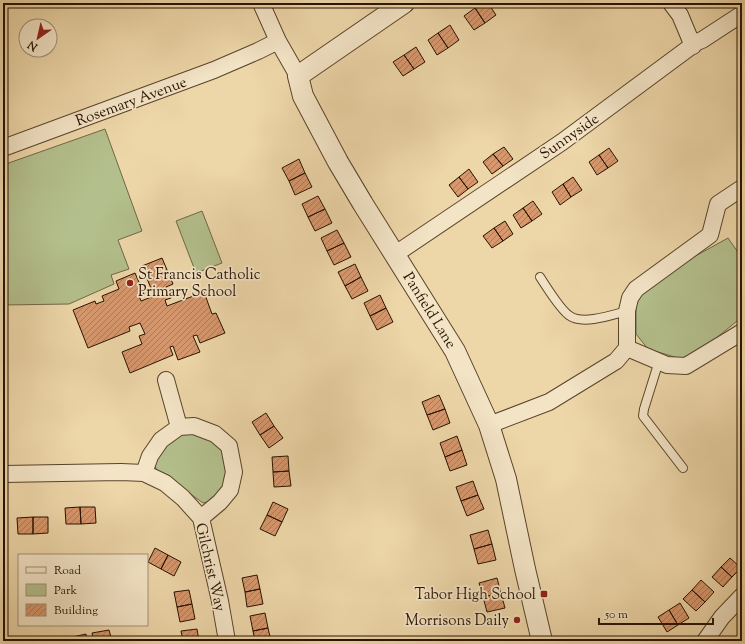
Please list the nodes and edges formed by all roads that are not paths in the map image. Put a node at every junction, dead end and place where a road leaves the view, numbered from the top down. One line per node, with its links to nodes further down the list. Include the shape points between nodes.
1 (261, 3): 5 (street, Panfield Lane)
2 (404, 3): 7 (street)
3 (671, 3): 6 (street, via 680,15)
4 (742, 14): 6 (street, Sunnyside)
5 (278, 41): 7 (street, Panfield Lane); 8 (street, Rosemary Avenue, via 214,70)
6 (693, 46): 10 (street, Sunnyside, via 562,142)
7 (298, 76): 10 (street, Panfield Lane, via 303,96 338,162)
8 (3, 148)
9 (742, 188): 12 (street, via 718,204 710,235 636,289 630,298)
10 (394, 255): 17 (street, Panfield Lane, via 456,351)
11 (540, 277): 12 (lane, via 568,316 578,320)
12 (627, 311): 14 (street)
13 (742, 332): 15 (street, via 686,366 667,365)
14 (627, 348): 15 (street); 17 (street, via 616,360 549,402)
15 (659, 361): 19 (lane, via 643,416)
16 (166, 380): 18 (street)
17 (489, 425): 25 (street, Panfield Lane, via 506,479)
18 (179, 427): 20 (street, via 161,440 150,456); 22 (street, via 194,426 215,434 229,446 234,472 230,490)
19 (683, 468)
20 (144, 473): 21 (street); 22 (street, Gilchrist Way, via 165,483)
21 (3, 474)
22 (201, 518): 24 (street, Gilchrist Way)
23 (742, 596): 26 (street)
24 (228, 641)
25 (542, 641)
26 (705, 641)

